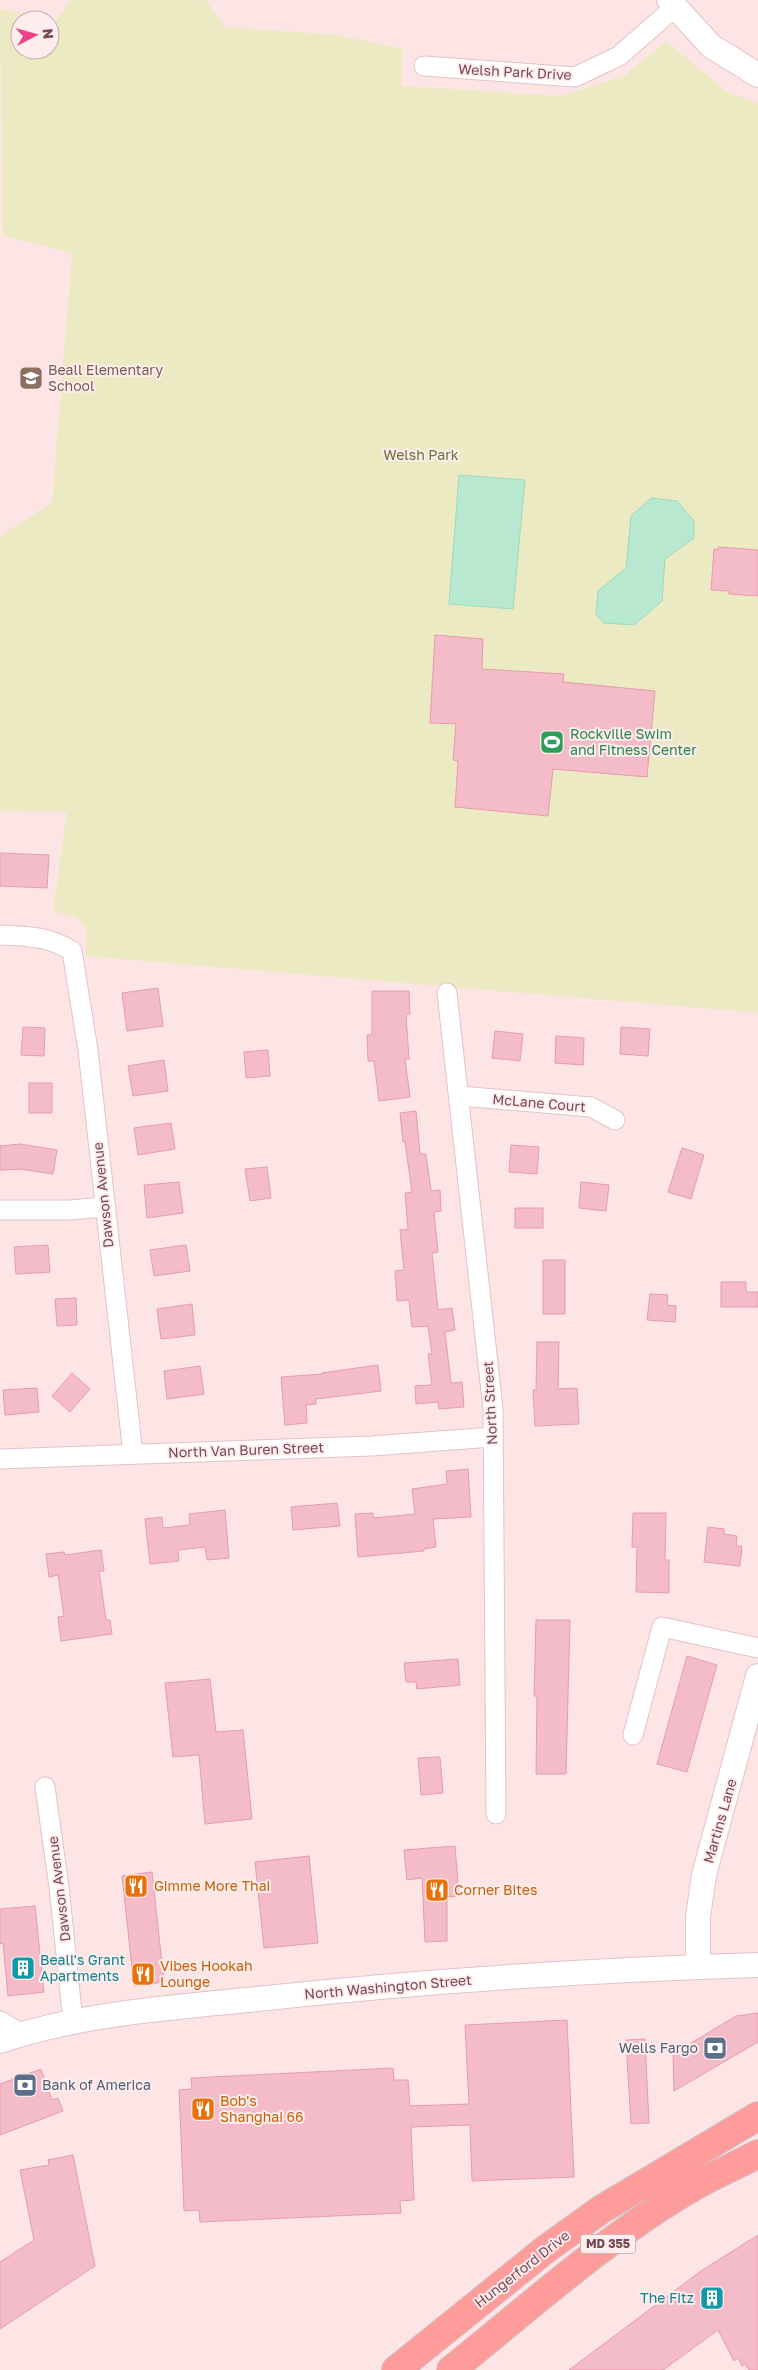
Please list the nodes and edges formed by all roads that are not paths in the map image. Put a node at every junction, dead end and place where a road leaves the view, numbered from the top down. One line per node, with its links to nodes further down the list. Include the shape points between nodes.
1 (672, 4): 2 (street, Welsh Park Drive, via 620,56 575,77); 3 (street, via 711,46)
2 (424, 66)
3 (758, 75)
4 (0, 935): 8 (street, Dawson Avenue, via 42,937 59,942 72,951 88,1050)
5 (447, 993): 6 (street, North Street)
6 (460, 1096): 7 (street, McLane Court, via 591,1108); 10 (street, North Street, via 493,1409)
7 (616, 1120)
8 (104, 1207): 9 (street); 11 (street, Dawson Avenue)
9 (0, 1210)
10 (492, 1437): 11 (street, North Van Buren Street, via 372,1446); 17 (street, North Street)
11 (133, 1454): 12 (street, North Van Buren Street)
12 (0, 1459)
13 (758, 1648): 15 (street, via 662,1627)
14 (758, 1676): 19 (street, Martins Lane, via 704,1876 698,1917)
15 (633, 1735)
16 (45, 1787): 21 (street, Dawson Avenue)
17 (496, 1814)
18 (758, 1965): 19 (street, North Washington Street)
19 (698, 1967): 21 (street, North Washington Street, via 374,1986 111,2014)
20 (0, 2021): 22 (street, North Washington Street)
21 (73, 2021): 22 (street, North Washington Street)
22 (11, 2037)
23 (758, 2116): 25 (main road, Hungerford Drive / MD 355)
24 (758, 2154): 27 (main road, MD 355, via 693,2187 622,2234)
25 (586, 2221): 26 (main road, Hungerford Drive / MD 355); 27 (main road, via 570,2255 544,2277)
26 (508, 2281): 28 (main road, via 509,2309 475,2340); 29 (main road, Hungerford Drive / MD 355)
27 (544, 2293): 28 (main road, MD 355)
28 (472, 2353): 30 (main road, MD 355)
29 (396, 2370)
30 (451, 2370)

